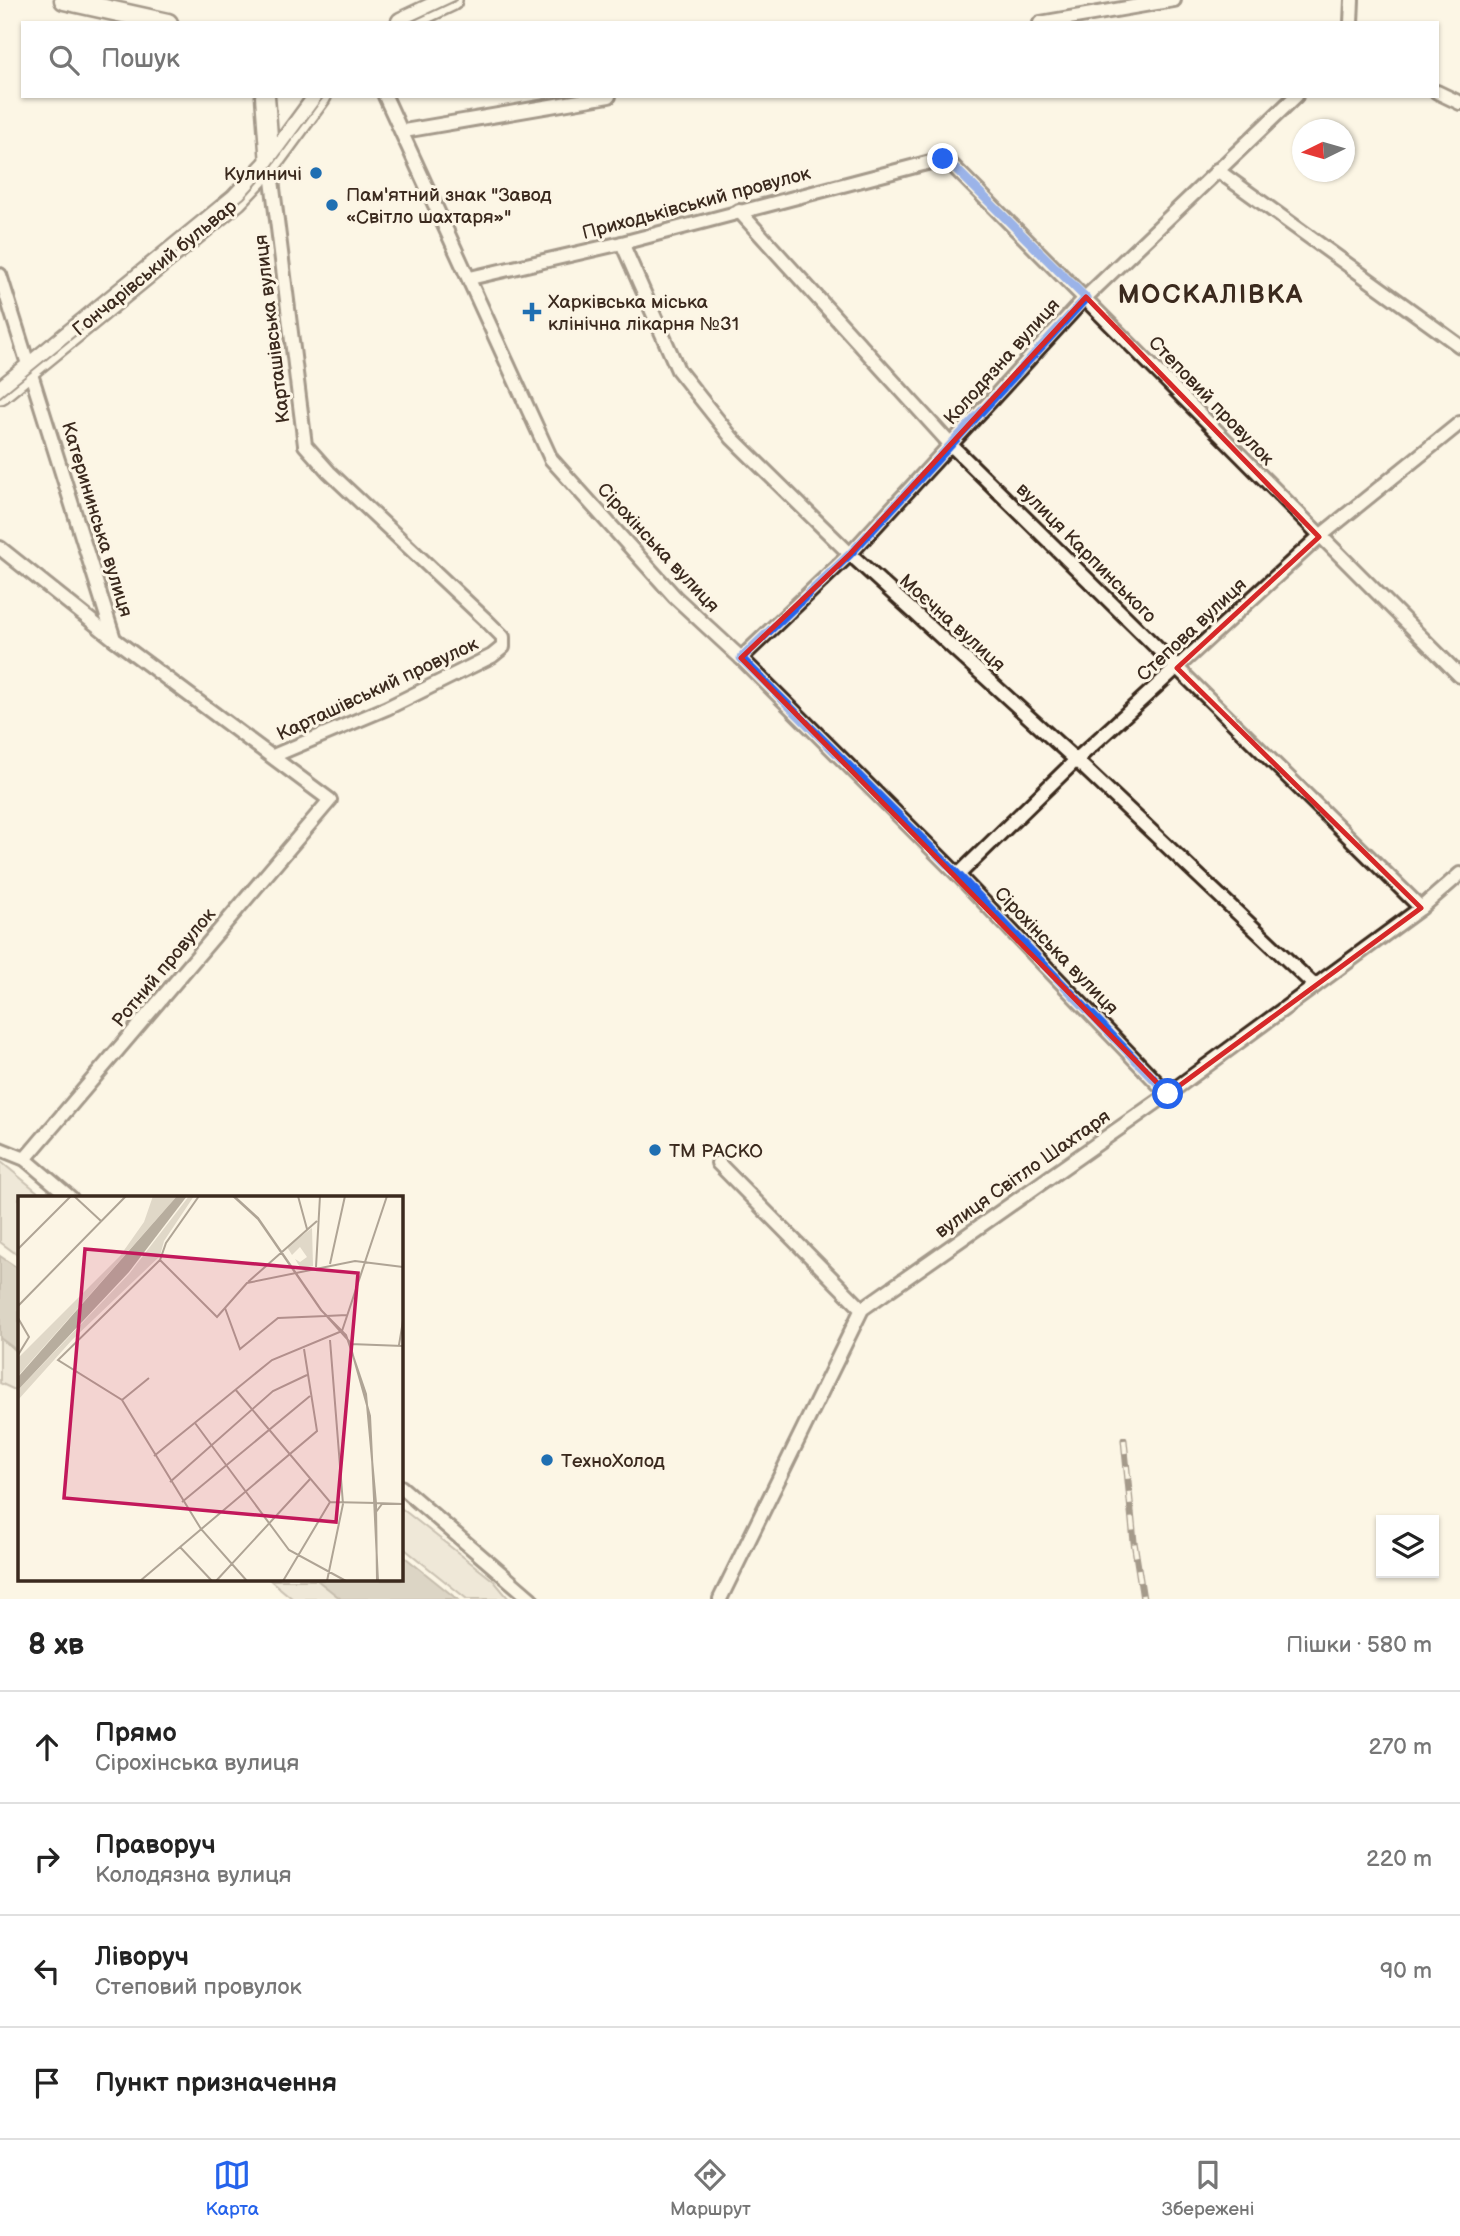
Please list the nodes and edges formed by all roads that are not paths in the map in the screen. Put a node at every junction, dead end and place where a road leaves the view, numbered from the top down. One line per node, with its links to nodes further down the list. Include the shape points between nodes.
1 (64, 0): 6 (main road)
2 (451, 0): 5 (main road)
3 (1174, 0): 7 (street)
4 (1352, 0): 8 (street)
5 (414, 12)
6 (159, 21)
7 (1052, 21)
8 (1351, 21)
9 (1439, 93): 15 (street)
10 (265, 98): 18 (main road)
11 (319, 98): 18 (main road, Гончарівський бульвар)
12 (386, 98): 16 (street, Сірохінська вулиця)
13 (597, 98): 16 (street)
14 (1294, 98): 19 (street, Колодязна вулиця)
15 (1460, 103)
16 (404, 131): 23 (street, Сірохінська вулиця)
17 (932, 160): 20 (street, Приходьківський провулок); 24 (street, Степовий провулок, via 943,159 952,165)
18 (270, 164): 26 (main road, Гончарівський бульвар, via 236,200); 33 (street, Карташівська вулиця, via 305,445)
19 (1217, 170): 24 (street, Колодязна вулиця); 25 (street)
20 (738, 211): 21 (street, Приходьківський провулок); 29 (street, вулиця Карпинського)
21 (622, 243): 23 (street, Приходьківський провулок); 32 (street, Моєчна вулиця, via 678,370 732,438)
22 (0, 275): 26 (street, Катерининська вулиця)
23 (470, 278): 35 (street, Сірохінська вулиця, via 551,459 675,597)
24 (1086, 298): 29 (street, Колодязна вулиця); 30 (street, Степовий провулок)
25 (1460, 346)
26 (30, 368): 27 (main road, Гончарівський бульвар); 34 (street, Катерининська вулиця)
27 (0, 393)
28 (1460, 423): 30 (street, Степова вулиця)
29 (951, 445): 32 (street, Колодязна вулиця); 36 (street, вулиця Карпинського)
30 (1319, 537): 36 (street, Степова вулиця); 37 (street, Степовий провулок)
31 (0, 548): 34 (street)
32 (850, 554): 35 (street, Колодязна вулиця); 39 (street, Моєчна вулиця)
33 (487, 621): 38 (street, Карташівський провулок, via 503,637 503,647 492,656 387,708)
34 (114, 639): 38 (street, Катерининська вулиця)
35 (741, 658): 42 (street, Сірохінська вулиця)
36 (1177, 668): 39 (street, Степова вулиця); 43 (street, вулиця Карпинського)
37 (1460, 676)
38 (273, 756): 40 (street, Катерининська вулиця)
39 (1076, 760): 42 (street, Степова вулиця); 44 (street, Моєчна вулиця)
40 (330, 800): 47 (street, Ротний провулок)
41 (1460, 874): 43 (street, вулиця Світло Шахтаря)
42 (958, 875): 45 (street, Сірохінська вулиця)
43 (1421, 908): 44 (street, вулиця Світло Шахтаря)
44 (1315, 986): 45 (street, вулиця Світло Шахтаря)
45 (1168, 1094): 50 (street, вулиця Світло Шахтаря)
46 (0, 1149): 47 (street)
47 (25, 1159): 49 (street)
48 (718, 1163): 50 (street)
49 (69, 1196)
50 (862, 1309): 53 (street, вулиця Світло Шахтаря)
51 (402, 1488): 52 (street)
52 (531, 1599)
53 (720, 1599)

